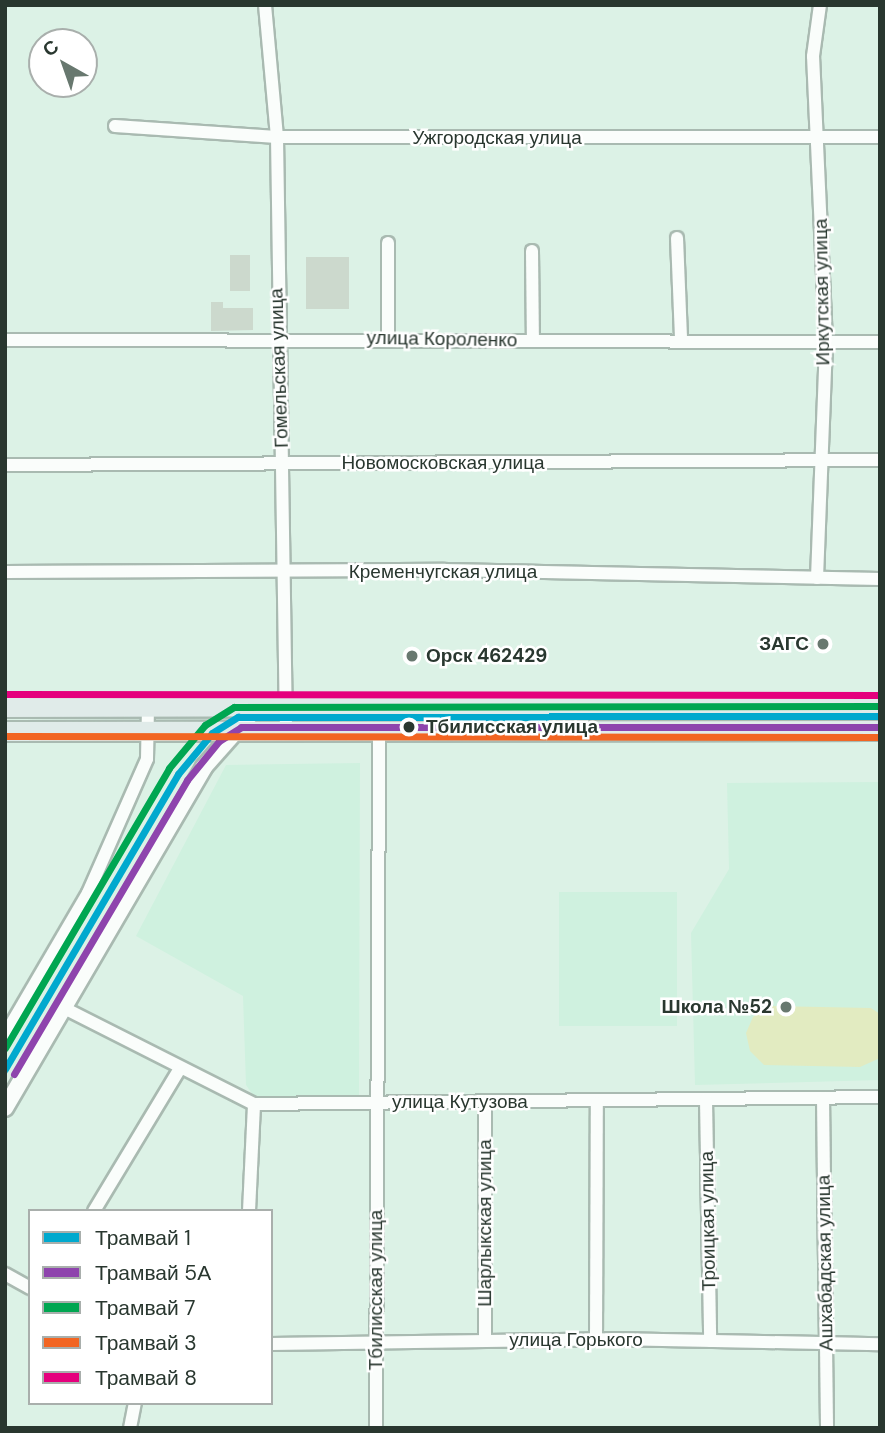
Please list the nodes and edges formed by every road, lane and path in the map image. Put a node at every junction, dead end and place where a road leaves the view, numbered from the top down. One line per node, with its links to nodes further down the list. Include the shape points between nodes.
1 (265, 5): 4 (street, Гомельская улица)
2 (820, 5): 6 (street, Иркутская улица, via 813,57)
3 (115, 127): 4 (street, Ужгородская улица)
4 (277, 137): 6 (street, Ужгородская улица); 14 (street, Гомельская улица)
5 (880, 137): 6 (street, Ужгородская улица)
6 (817, 138): 15 (street, Иркутская улица)
7 (677, 238): 11 (street)
8 (388, 243): 10 (street)
9 (531, 251): 13 (street)
10 (388, 337): 13 (street, улица Короленко); 14 (street, улица Короленко)
11 (681, 338): 13 (street, улица Короленко); 15 (street, улица Короленко)
12 (5, 340): 14 (street, улица Короленко)
13 (533, 340)
14 (281, 341): 19 (street, Гомельская улица)
15 (826, 342): 16 (street, улица Короленко); 18 (street, Иркутская улица)
16 (880, 342)
17 (880, 460): 18 (street, Новомосковская улица)
18 (821, 461): 19 (street, Новомосковская улица); 23 (street, Иркутская улица)
19 (282, 464): 20 (street, Новомосковская улица); 22 (street, Гомельская улица)
20 (5, 465)
21 (5, 572): 22 (street, Кременчугская улица)
22 (284, 573): 23 (street, Кременчугская улица, via 445,570); 31 (street, Гомельская улица)
23 (817, 578): 24 (street, Кременчугская улица)
24 (880, 579)
25 (727, 705): 26 (main road); 28 (main road); 36 (street)
26 (879, 705): 32 (street)
27 (258, 706): 30 (main road); 31 (main road); 37 (street)
28 (498, 706): 31 (main road); 39 (street)
29 (5, 707): 30 (main road)
30 (148, 707): 34 (street)
31 (285, 707): 35 (street, Гомельская улица)
32 (879, 730): 36 (main road)
33 (5, 731): 34 (main road)
34 (147, 732): 37 (main road); 41 (street, via 147,759 88,893)
35 (286, 732): 37 (main road); 38 (main road)
36 (726, 732): 39 (main road)
37 (231, 733): 40 (street, via 204,767)
38 (379, 733): 39 (main road); 46 (street, Тбилисская улица)
39 (498, 733)
40 (64, 1008): 42 (street, улица Кутузова); 50 (street)
41 (5, 1035)
42 (179, 1070): 48 (street, улица Кутузова); 51 (street)
43 (880, 1097): 44 (street, улица Кутузова)
44 (823, 1098): 45 (street, улица Кутузова); 59 (street, Ашхабадская улица)
45 (706, 1100): 47 (street, улица Кутузова); 57 (street, Троицкая улица)
46 (376, 1102): 48 (street, улица Кутузова); 49 (street, улица Кутузова); 58 (street, Тбилисская улица)
47 (597, 1102): 49 (street, улица Кутузова); 55 (street)
48 (254, 1104): 52 (street)
49 (485, 1104): 56 (street, Шарлыкская улица)
50 (5, 1108)
51 (95, 1209)
52 (249, 1209)
53 (5, 1274): 54 (street)
54 (28, 1287)
55 (596, 1340): 56 (street, улица Горького); 57 (street, улица Горького)
56 (485, 1341): 58 (street, улица Горького)
57 (710, 1341): 59 (street, улица Горького)
58 (377, 1343): 61 (street, улица Горького); 64 (street, Тбилисская улица)
59 (826, 1343): 60 (street, улица Горького); 65 (street, Ашхабадская улица)
60 (880, 1343)
61 (273, 1344)
62 (135, 1405): 63 (street)
63 (130, 1428)
64 (376, 1428)
65 (827, 1428)

